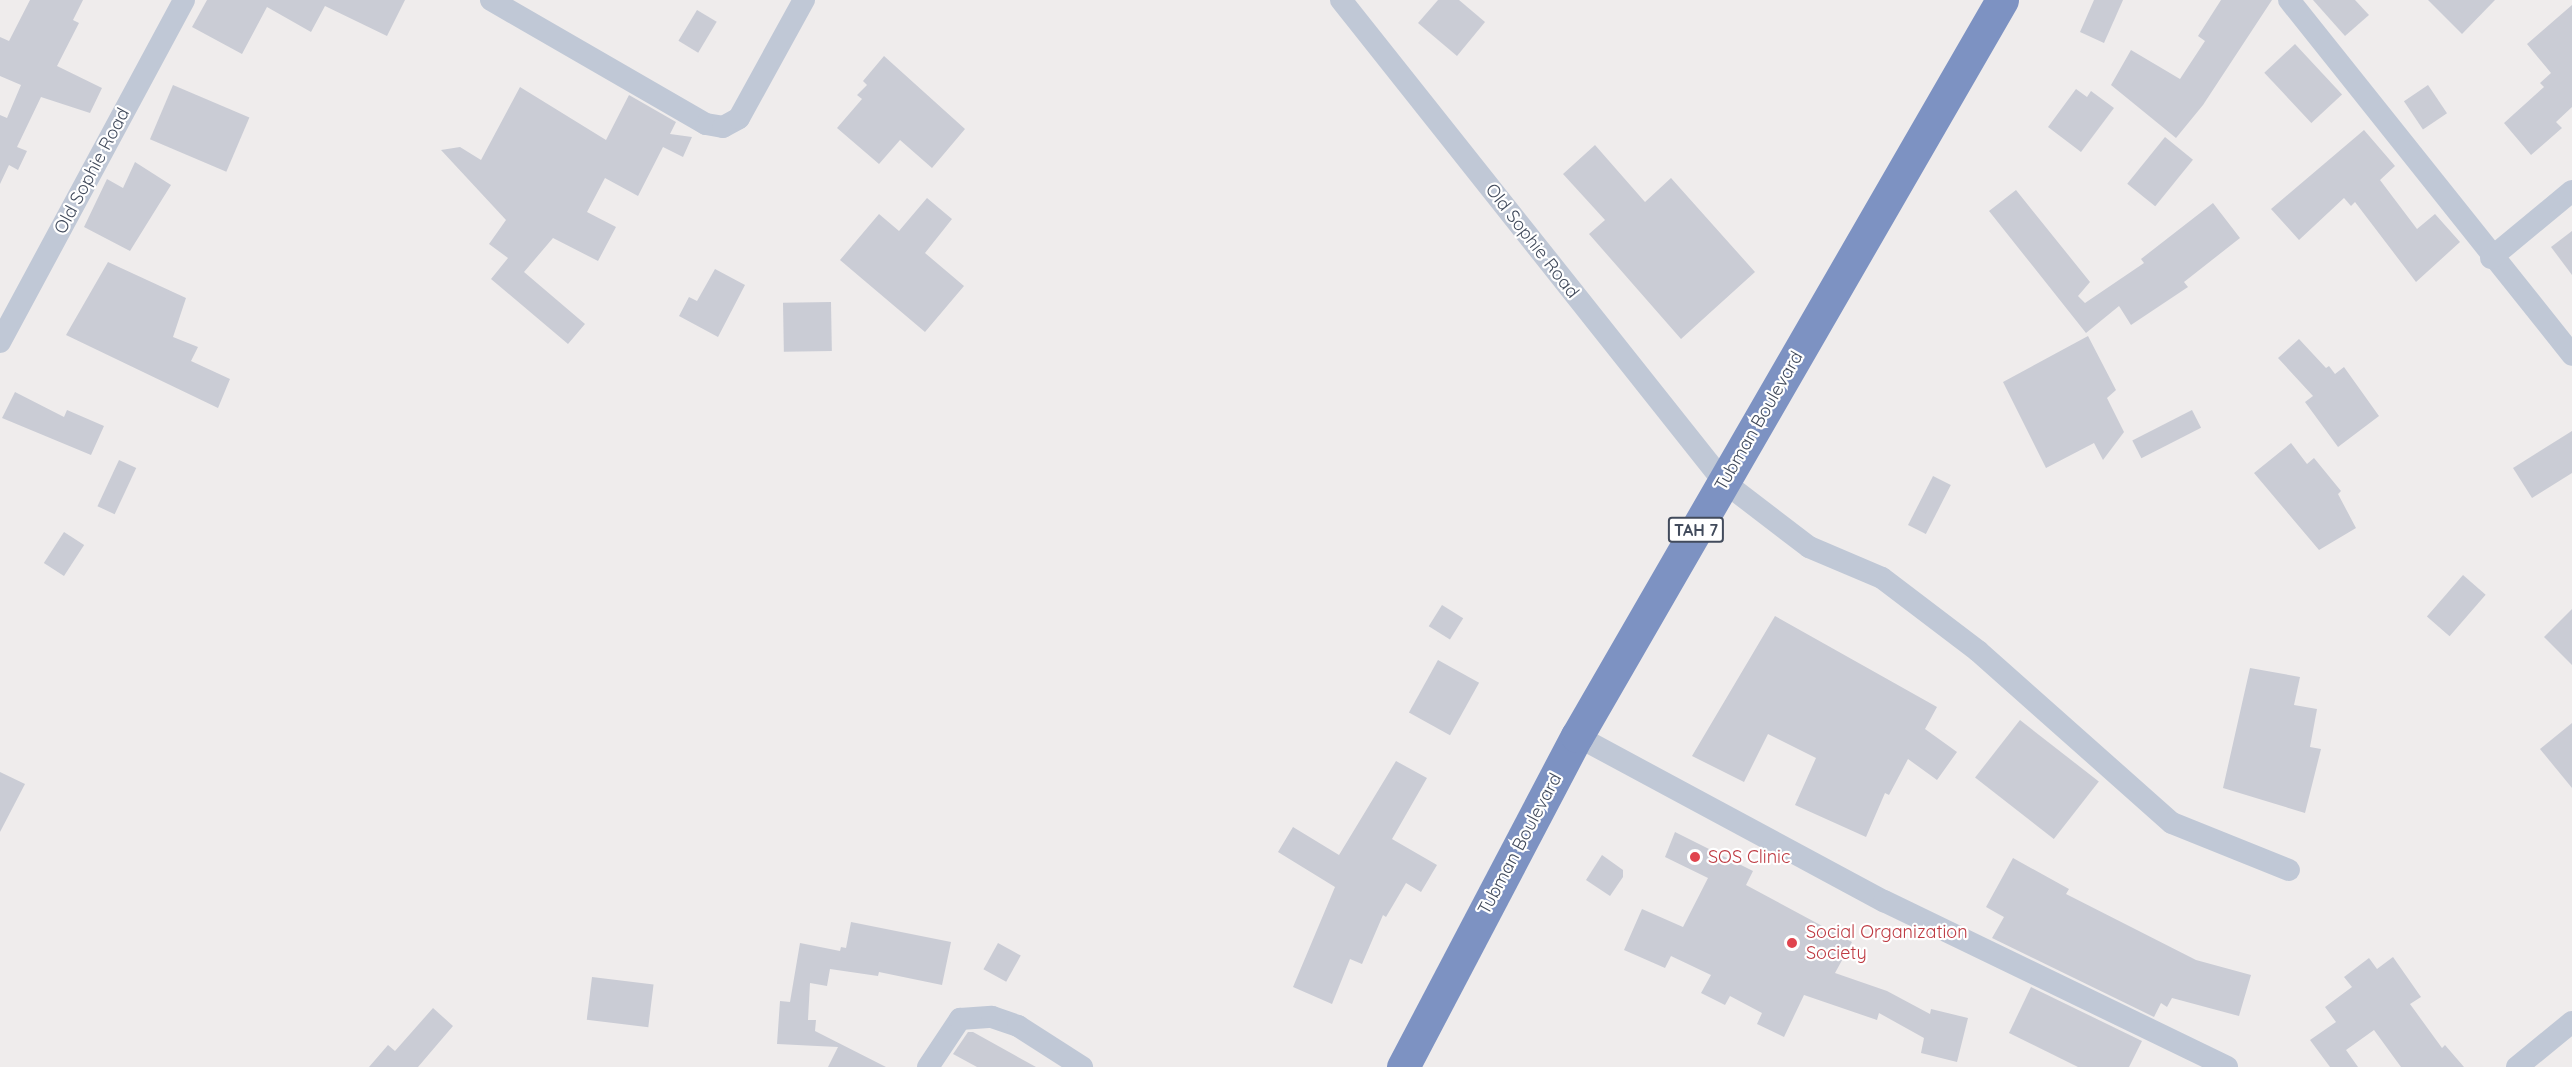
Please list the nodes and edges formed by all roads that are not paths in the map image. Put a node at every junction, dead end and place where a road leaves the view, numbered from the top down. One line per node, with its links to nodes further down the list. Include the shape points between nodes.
1 (184, 0): 9 (street, Old Sophie Road)
2 (491, 0): 3 (street, via 706,124 723,127 739,117)
3 (804, 0)
4 (1341, 0): 11 (street, Old Sophie Road)
5 (2002, 0): 11 (highway, Tubman Boulevard / TAH 7)
6 (2289, 0): 8 (street)
7 (2572, 191): 8 (street)
8 (2492, 258): 10 (street)
9 (0, 342)
10 (2572, 355)
11 (1724, 482): 12 (highway, Tubman Boulevard / TAH 7); 13 (street, Old Sophie Road, via 1809,547 1882,579 1978,651 2172,823)
12 (1577, 736): 17 (highway, Tubman Boulevard / TAH 7); 18 (street, via 1884,901)
13 (2289, 870)
14 (2572, 1022): 19 (street)
15 (928, 1067): 16 (street, via 960,1019 992,1017 1018,1026)
16 (1082, 1067)
17 (1403, 1067)
18 (2228, 1067)
19 (2517, 1067)

